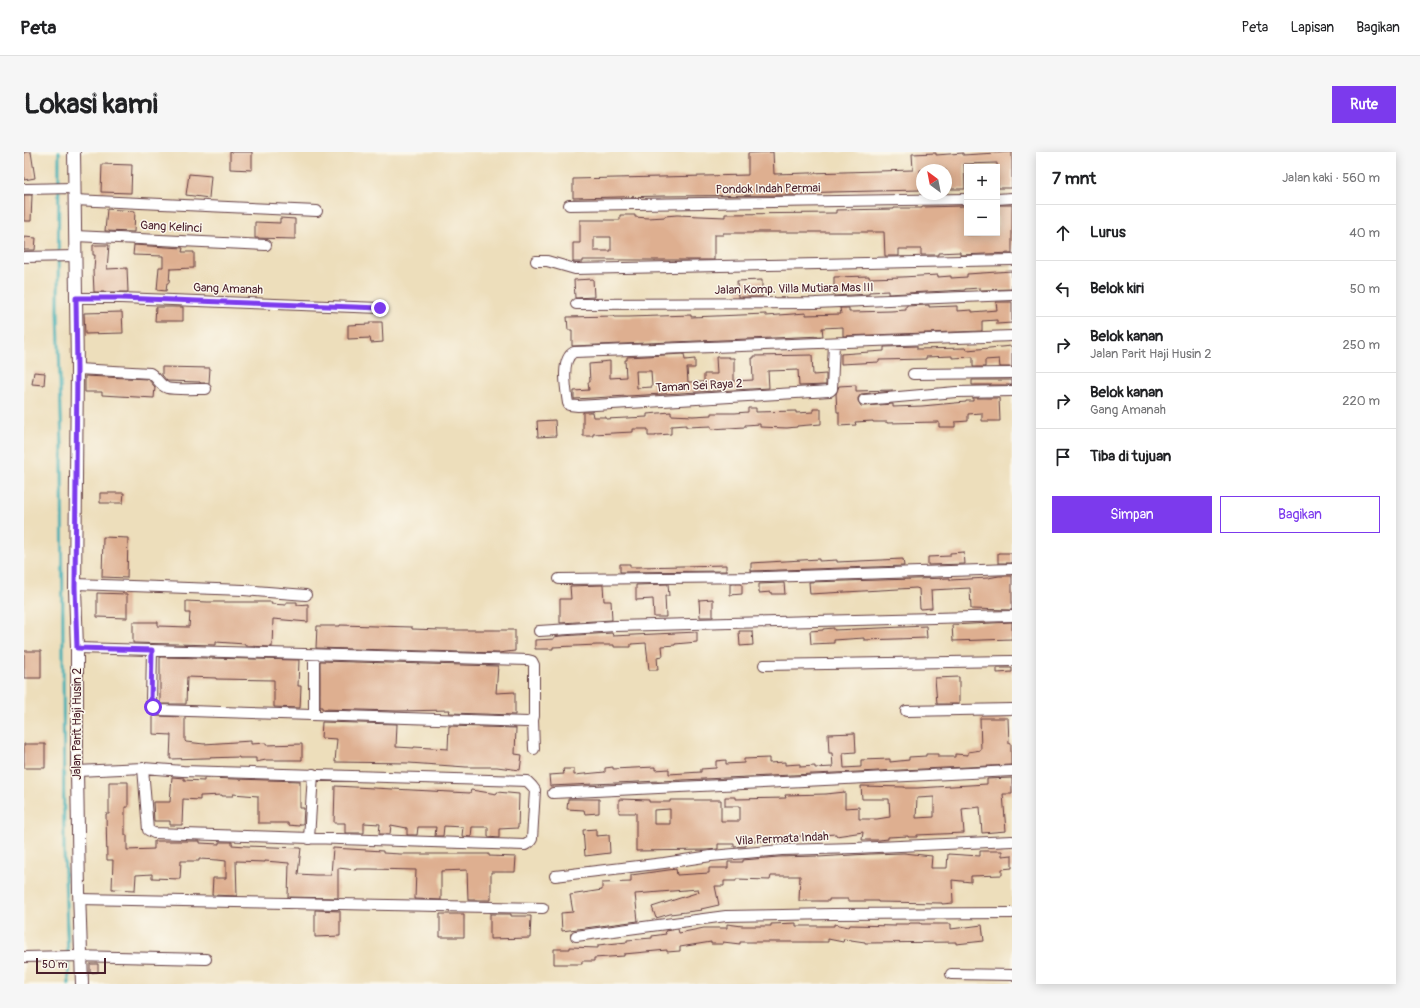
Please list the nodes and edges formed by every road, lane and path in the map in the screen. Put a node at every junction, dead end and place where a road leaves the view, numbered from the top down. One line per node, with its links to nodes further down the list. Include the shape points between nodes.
1 (74, 152): 3 (street, Jalan Parit Haji Husin 2)
2 (24, 189): 3 (street, via 51,188)
3 (70, 192): 8 (street); 9 (street, Jalan Parit Haji Husin 2)
4 (1012, 198): 6 (street)
5 (964, 199): 7 (street, Pondok Indah Permai)
6 (1000, 199)
7 (569, 205)
8 (317, 211)
9 (75, 236): 10 (street, Gang Kelinci); 11 (street, Jalan Parit Haji Husin 2)
10 (266, 245)
11 (70, 256): 12 (street); 16 (street, Jalan Parit Haji Husin 2)
12 (24, 257)
13 (1012, 260): 14 (street, via 575,269 547,261)
14 (536, 261)
15 (1012, 295): 17 (street, Jalan Komp. Villa Mutiara Mas III, via 815,303)
16 (76, 298): 18 (street, Gang Amanah); 21 (street, Jalan Parit Haji Husin 2)
17 (576, 304)
18 (380, 308)
19 (1012, 336): 20 (street, Taman Sei Raya 2)
20 (834, 343): 20 (street, Taman Sei Raya 2, via 571,354 565,366 568,403 578,406 830,391)
21 (77, 369): 24 (street, via 150,373 167,388); 29 (street, Jalan Parit Haji Husin 2)
22 (1012, 373): 23 (street)
23 (913, 374)
24 (206, 389)
25 (1012, 391): 26 (street, via 956,392)
26 (864, 400)
27 (1012, 569): 28 (street, via 765,577)
28 (559, 579)
29 (75, 584): 30 (street, via 244,590); 33 (street, Jalan Parit Haji Husin 2)
30 (306, 595)
31 (1012, 616): 32 (street, via 615,626)
32 (540, 631)
33 (77, 648): 34 (street); 44 (street, Jalan Parit Haji Husin 2)
34 (152, 650): 35 (street); 40 (street, via 151,702 157,710)
35 (314, 655): 40 (street); 41 (street, via 532,661)
36 (1012, 661): 37 (street)
37 (764, 665)
38 (1012, 709): 39 (street)
39 (906, 711)
40 (314, 715): 41 (street, via 528,722)
41 (532, 720): 42 (street)
42 (534, 749)
43 (143, 768): 44 (street); 46 (street); 48 (street, via 150,832)
44 (77, 771): 51 (street, Jalan Parit Haji Husin 2)
45 (1012, 771): 47 (street)
46 (313, 774): 48 (street); 48 (street, via 527,782 535,790 532,838 525,845)
47 (554, 793)
48 (310, 839)
49 (1012, 841): 50 (street, Vila Permata Indah, via 782,850 711,856)
50 (555, 876)
51 (79, 899): 52 (street); 55 (street, Jalan Parit Haji Husin 2)
52 (543, 908)
53 (1012, 913): 54 (street, via 726,916)
54 (576, 936)
55 (76, 956): 56 (street); 57 (street); 60 (street, Jalan Parit Haji Husin 2)
56 (24, 957)
57 (206, 959)
58 (952, 974): 59 (street)
59 (1012, 975)
60 (82, 984)

